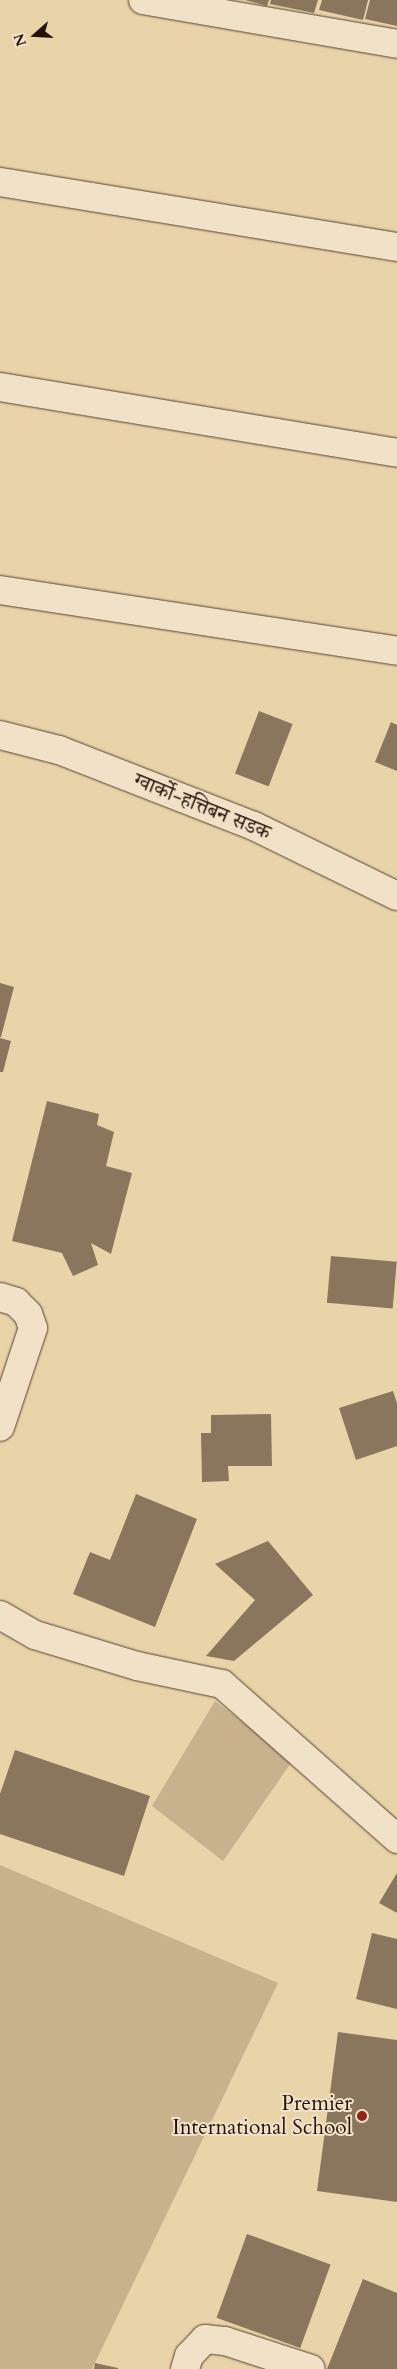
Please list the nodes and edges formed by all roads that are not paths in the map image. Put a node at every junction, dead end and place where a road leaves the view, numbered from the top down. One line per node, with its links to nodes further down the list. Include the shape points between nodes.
1 (143, 0): 2 (street)
2 (397, 44)
3 (0, 182): 4 (street)
4 (397, 247)
5 (0, 387): 6 (street)
6 (397, 453)
7 (0, 590): 8 (street)
8 (397, 651)
9 (0, 735): 10 (street, ग्वार्को-हत्तिबन सडक, via 59,750 254,826)
10 (397, 896)
11 (0, 1297): 12 (street, via 16,1302 28,1314 33,1328)
12 (0, 1427)
13 (0, 1615): 14 (street, via 35,1635 137,1666 222,1684)
14 (394, 1830)
15 (185, 2369): 16 (street, via 190,2356 205,2339 225,2341)
16 (311, 2369)

